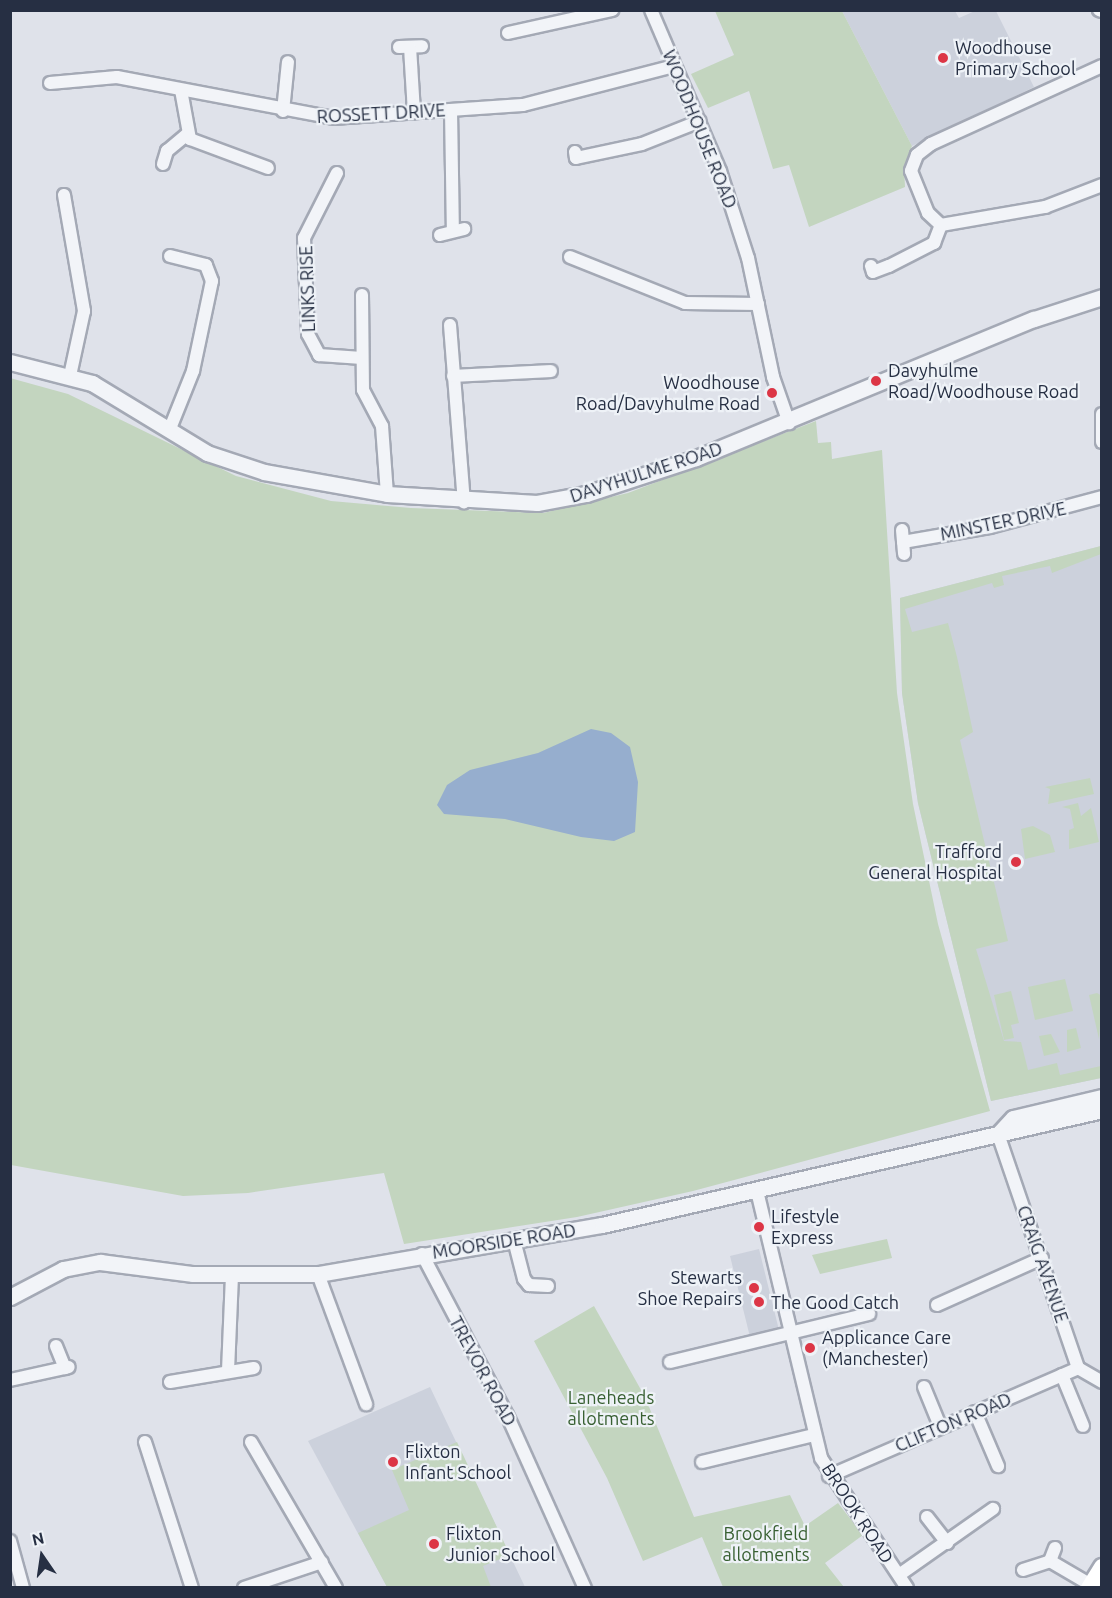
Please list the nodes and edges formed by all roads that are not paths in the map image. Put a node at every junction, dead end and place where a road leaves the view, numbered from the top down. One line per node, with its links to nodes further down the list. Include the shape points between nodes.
1 (612, 10): 3 (street)
2 (651, 10): 6 (street, WOODHOUSE ROAD)
3 (508, 33)
4 (410, 47): 12 (street)
5 (288, 62): 11 (street)
6 (674, 66): 10 (street, ROSSETT DRIVE, via 539,102); 13 (street, WOODHOUSE ROAD)
7 (1101, 66): 21 (street, via 923,149 913,163 913,179 928,213)
8 (47, 83): 9 (street, ROSSETT DRIVE, via 110,76)
9 (181, 90): 11 (street, ROSSETT DRIVE); 14 (street)
10 (451, 110): 12 (street, ROSSETT DRIVE); 22 (street, via 458,230)
11 (283, 111): 12 (street, ROSSETT DRIVE, via 333,118)
12 (414, 112)
13 (700, 121): 15 (street, via 642,144 576,158); 28 (street, WOODHOUSE ROAD, via 743,238)
14 (187, 134): 16 (street, via 167,151); 17 (street, via 205,149)
15 (575, 152)
16 (163, 164)
17 (268, 168)
18 (337, 182): 30 (street, LINKS RISE, via 304,238 309,342 319,355)
19 (1101, 186): 21 (street, via 1045,207)
20 (64, 195): 33 (street, via 84,311)
21 (941, 225): 25 (street, via 934,243 873,272)
22 (440, 235)
23 (170, 256): 37 (street, via 206,266 212,281 193,371)
24 (570, 257): 28 (street, via 685,303)
25 (871, 266)
26 (362, 295): 30 (street)
27 (1101, 297): 36 (street, DAVYHULME ROAD, via 1034,319)
28 (758, 304): 36 (street, WOODHOUSE ROAD, via 772,377)
29 (450, 325): 34 (street)
30 (362, 358): 39 (street, via 363,390 384,438)
31 (10, 362): 33 (street, DAVYHULME ROAD)
32 (552, 371): 34 (street)
33 (70, 376): 37 (street, DAVYHULME ROAD, via 109,391)
34 (453, 376): 41 (street)
35 (1101, 414): 38 (street)
36 (789, 423): 41 (street, DAVYHULME ROAD, via 586,494 537,502)
37 (169, 431): 39 (street, DAVYHULME ROAD, via 231,463)
38 (1101, 442)
39 (387, 494): 41 (street, DAVYHULME ROAD)
40 (1101, 497): 42 (street, MINSTER DRIVE, via 990,527)
41 (464, 502)
42 (903, 542)
43 (1100, 1106): 44 (street, MOORSIDE ROAD)
44 (998, 1134): 45 (street, MOORSIDE ROAD); 48 (street, CRAIG AVENUE)
45 (757, 1191): 46 (street, MOORSIDE ROAD); 55 (street, BROOK ROAD)
46 (514, 1240): 47 (street, MOORSIDE ROAD); 51 (street, via 524,1279 529,1285)
47 (422, 1254): 49 (street, MOORSIDE ROAD); 91 (street, TREVOR ROAD, via 508,1416)
48 (1042, 1258): 53 (street); 59 (street, CRAIG AVENUE)
49 (318, 1274): 50 (street, MOORSIDE ROAD); 66 (street)
50 (232, 1275): 52 (street, MOORSIDE ROAD, via 100,1262 63,1269); 60 (street)
51 (548, 1286)
52 (10, 1297)
53 (937, 1305)
54 (868, 1314): 55 (street)
55 (790, 1334): 57 (street); 70 (street, BROOK ROAD)
56 (56, 1346): 62 (street, via 67,1368)
57 (670, 1362)
58 (254, 1368): 60 (street)
59 (1078, 1368): 61 (street, CLIFTON ROAD); 64 (street)
60 (228, 1371): 63 (street)
61 (1062, 1375): 67 (street, CLIFTON ROAD); 69 (street)
62 (10, 1380)
63 (170, 1382)
64 (1101, 1382)
65 (924, 1387): 68 (street)
66 (366, 1404)
67 (975, 1412): 68 (street, CLIFTON ROAD); 74 (street)
68 (940, 1426): 75 (street, CLIFTON ROAD)
69 (1083, 1426)
70 (814, 1435): 73 (street); 75 (street, BROOK ROAD)
71 (145, 1442): 88 (street)
72 (251, 1442): 82 (street)
73 (702, 1462)
74 (998, 1466)
75 (829, 1476): 85 (street, BROOK ROAD)
76 (993, 1509): 79 (street)
77 (927, 1517): 79 (street)
78 (10, 1541): 87 (street)
79 (947, 1543): 85 (street)
80 (1055, 1548): 81 (street)
81 (1050, 1561): 84 (street); 86 (street)
82 (322, 1562): 89 (street); 90 (street)
83 (1101, 1567): 86 (main road)
84 (1023, 1570)
85 (899, 1575): 92 (street, BROOK ROAD)
86 (1090, 1586)
87 (23, 1587)
88 (192, 1587)
89 (244, 1587)
90 (336, 1587)
91 (585, 1587)
92 (907, 1587)

